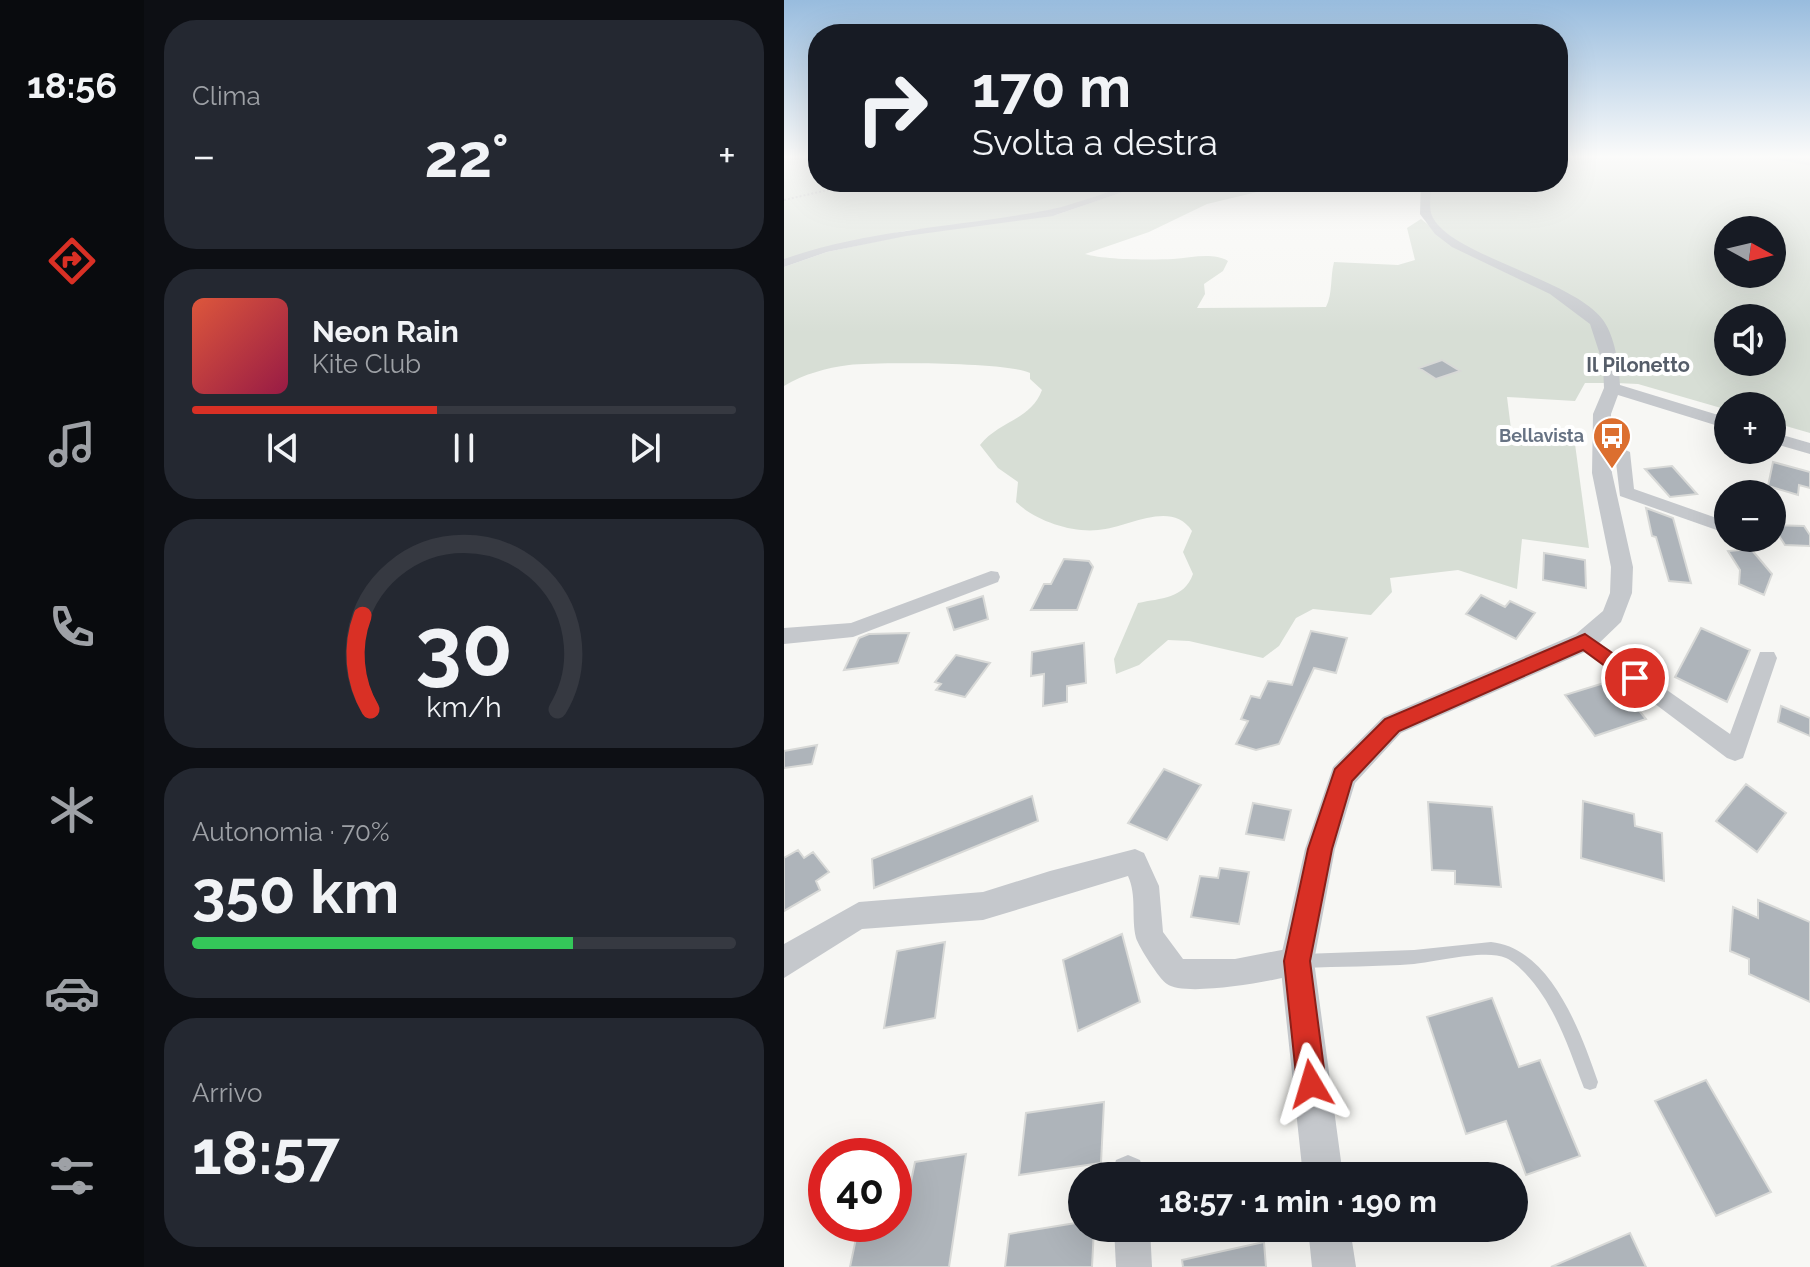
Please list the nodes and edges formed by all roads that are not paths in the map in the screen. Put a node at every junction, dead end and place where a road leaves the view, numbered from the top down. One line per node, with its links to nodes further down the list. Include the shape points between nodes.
1 (1037, 215): 3 (street, via 892,235)
2 (1427, 215): 4 (street, via 1456,244 1555,291 1597,322 1611,364)
3 (784, 263)
4 (1612, 388): 5 (street); 7 (street, via 1602,414)
5 (1714, 420)
6 (1786, 441): 8 (street)
7 (1602, 444): 9 (street, via 1622,452 1626,492); 12 (street, via 1602,473 1622,567 1621,593 1613,616)
8 (1810, 449)
9 (1714, 523)
10 (991, 577): 11 (street, via 853,630)
11 (784, 636)
12 (1585, 641): 13 (street, via 1735,751); 14 (street, via 1392,725 1343,776 1320,849)
13 (1767, 658)
14 (1297, 961): 15 (street, via 1235,973 1176,974 1150,937 1146,886 1135,862 983,906 859,916); 16 (lane, via 1510,952 1541,978 1580,1049); 17 (street)
15 (784, 964)
16 (1590, 1082)
17 (1321, 1162)
18 (1133, 1242): 20 (street)
19 (1331, 1242): 21 (street)
20 (1134, 1267)
21 (1334, 1267)

